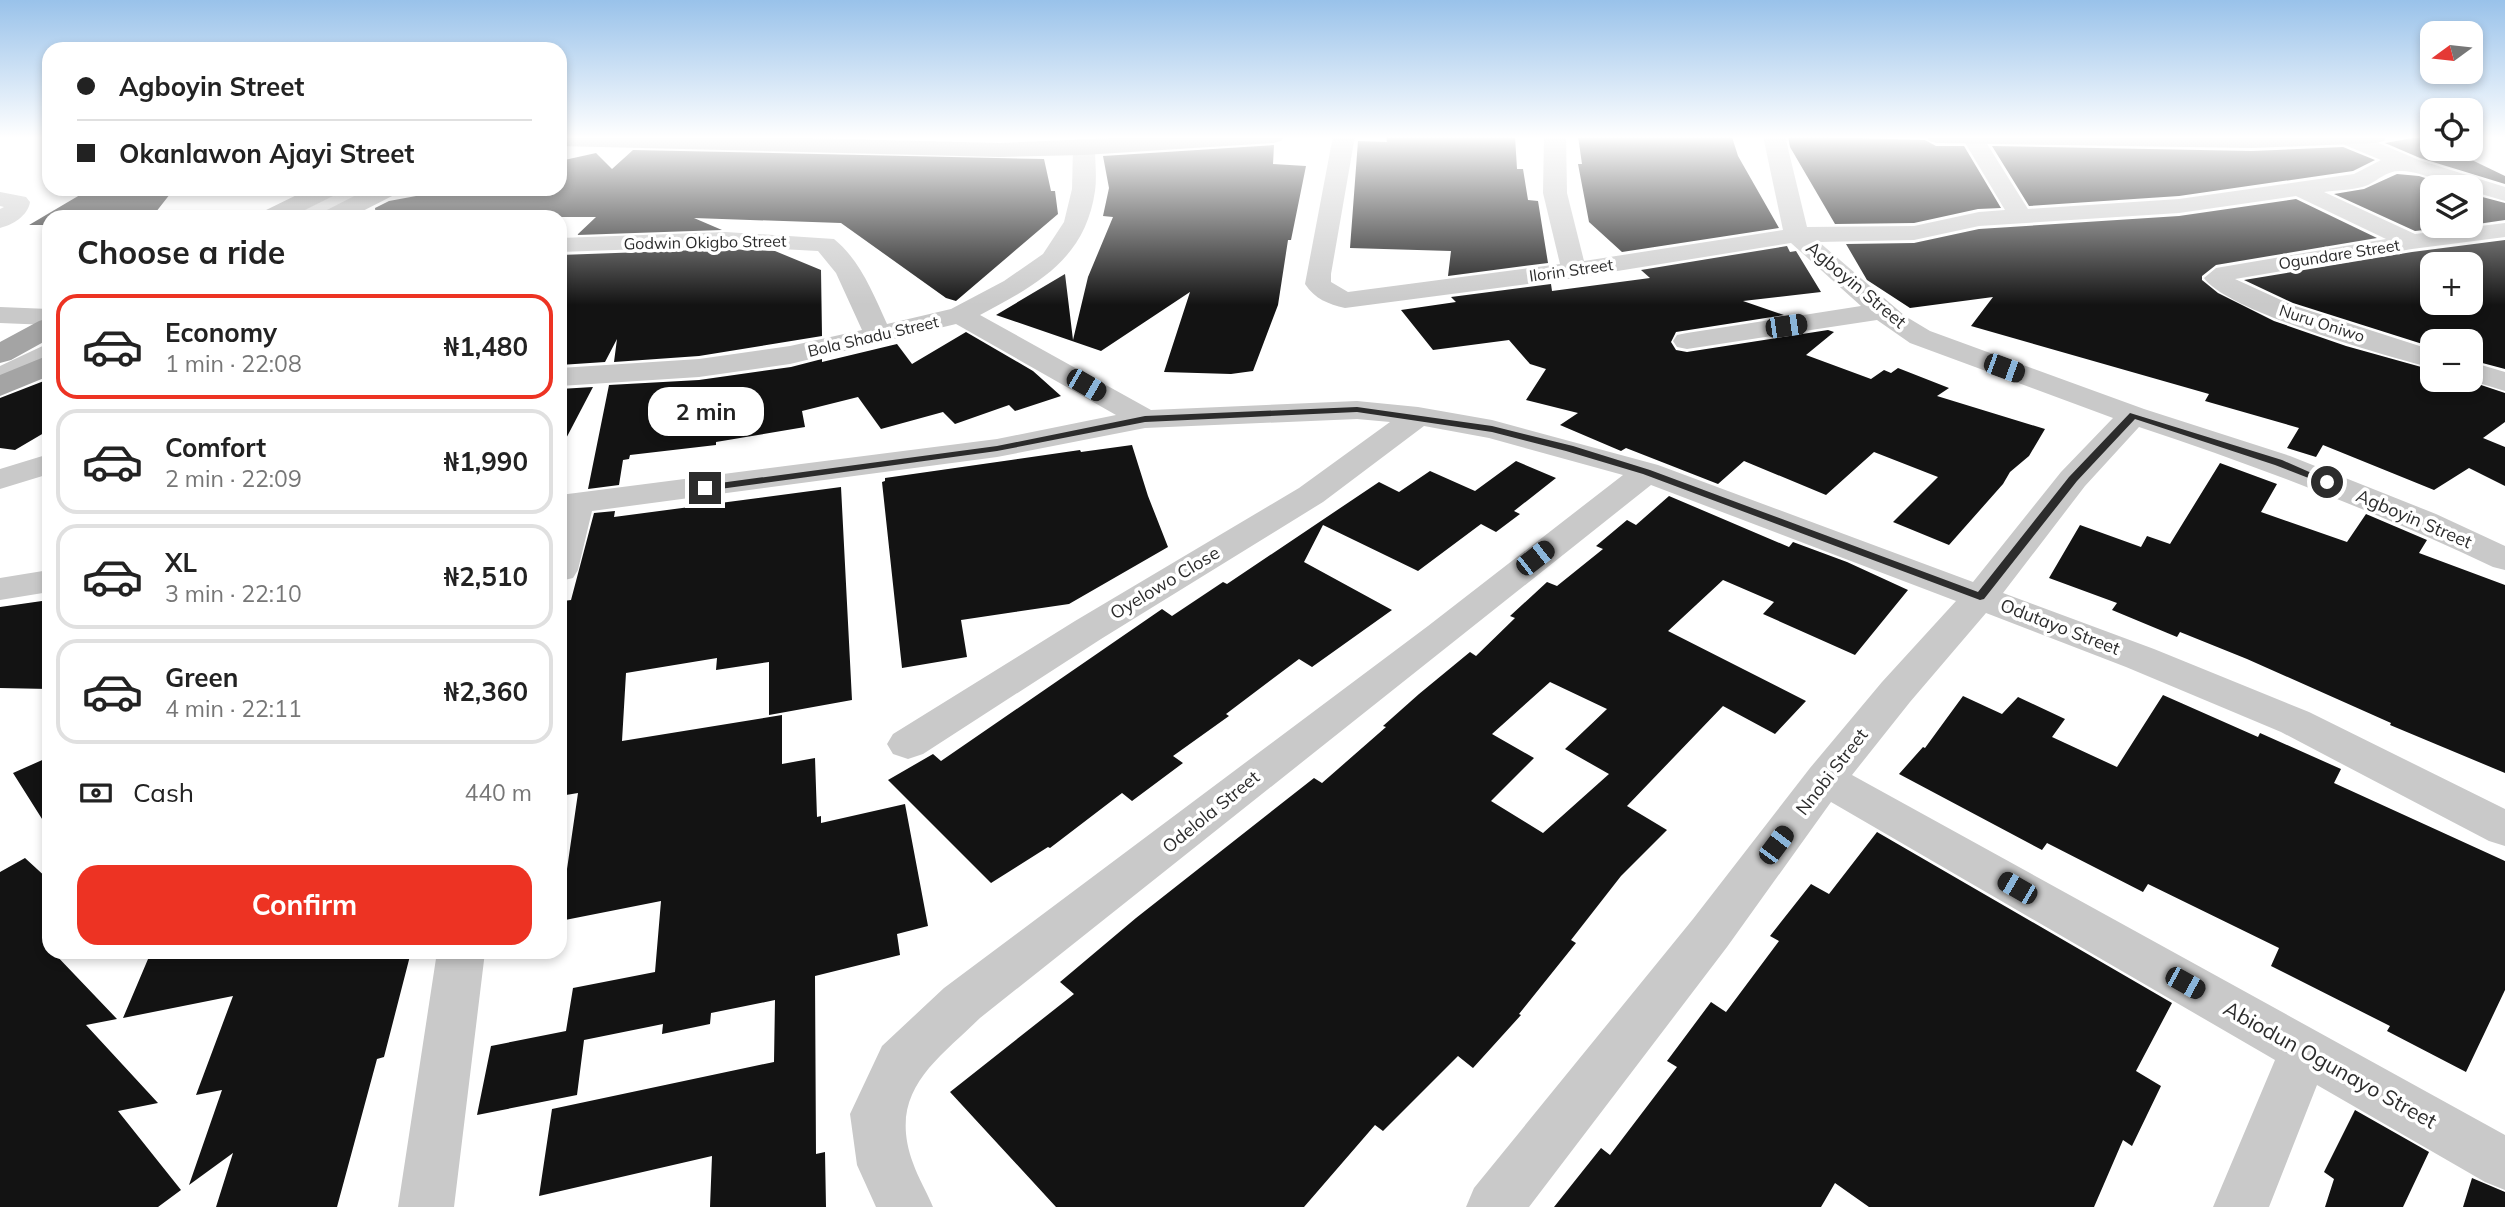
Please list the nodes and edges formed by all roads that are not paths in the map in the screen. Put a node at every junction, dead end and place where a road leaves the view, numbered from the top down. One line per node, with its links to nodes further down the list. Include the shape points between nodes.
1 (1083, 192): 27 (street, Bola Shadu Street, via 1076,222 1052,259)
2 (1333, 192): 23 (street, Ilorin Street, via 1318,284 1345,300)
3 (1555, 192): 23 (street)
4 (1787, 192): 20 (street)
5 (2006, 192): 17 (street)
6 (2276, 192): 17 (street, Ilorin Street, via 2179,206)
7 (2306, 192): 21 (street)
8 (315, 196): 13 (main road)
9 (318, 196): 14 (street)
10 (346, 196): 15 (street)
11 (373, 196): 16 (main road)
12 (0, 199): 18 (street, via 18,202)
13 (286, 210)
14 (297, 210)
15 (318, 210)
16 (346, 210)
17 (2021, 216): 20 (street, Ilorin Street, via 1979,219 1914,233)
18 (0, 221)
19 (2505, 230): 21 (street, Ogundare Street)
20 (1796, 235): 23 (street, Ilorin Street); 25 (street, Agboyin Street)
21 (2412, 242): 24 (street, Ogundare Street)
22 (567, 245): 30 (street, Godwin Okigbo Street, via 726,239 825,244 835,250 846,268)
23 (1574, 270)
24 (2217, 278): 34 (street, Nuru Oniwo, via 2221,286 2249,299)
25 (1884, 311): 32 (street); 43 (street, Agboyin Street, via 1920,337)
26 (0, 315): 28 (street)
27 (960, 315): 30 (street, Bola Shadu Street); 45 (street)
28 (42, 317)
29 (42, 331): 33 (main road)
30 (879, 336): 39 (street, Bola Shadu Street, via 699,368)
31 (42, 341): 36 (street)
32 (1687, 341)
33 (0, 354)
34 (2420, 355)
35 (42, 356): 40 (street)
36 (0, 362)
37 (42, 367): 42 (main road)
38 (2483, 376): 41 (street)
39 (567, 377)
40 (0, 378)
41 (2505, 382)
42 (0, 387)
43 (2133, 415): 50 (street, Agboyin Street, via 2279,463); 53 (street, Nnobi Street, via 2073,479)
44 (1418, 416): 45 (street, Odutayo Street, via 1357,410); 47 (street, Odutayo Street, via 1492,429); 54 (street, Oyelowo Close, via 1311,495)
45 (1145, 419): 49 (street, Odutayo Street, via 997,449)
46 (42, 466): 48 (street)
47 (1647, 472): 53 (street, Odutayo Street); 61 (street, Odelola Street, via 962,1003 900,1062 877,1114 886,1166)
48 (0, 479)
49 (569, 504)
50 (2505, 559)
51 (42, 582): 52 (street)
52 (0, 589)
53 (1980, 597): 55 (street, Nnobi Street); 56 (street, Odutayo Street, via 2295,722)
54 (908, 744)
55 (1825, 779): 58 (street, Abiodun Ogunayo Street); 62 (street, Nnobi Street, via 1710,933)
56 (2505, 829)
57 (460, 959): 60 (street)
58 (2305, 1051): 59 (street, Abiodun Ogunayo Street); 63 (street)
59 (2505, 1164)
60 (426, 1207)
61 (905, 1207)
62 (1493, 1207)
63 (2241, 1207)

